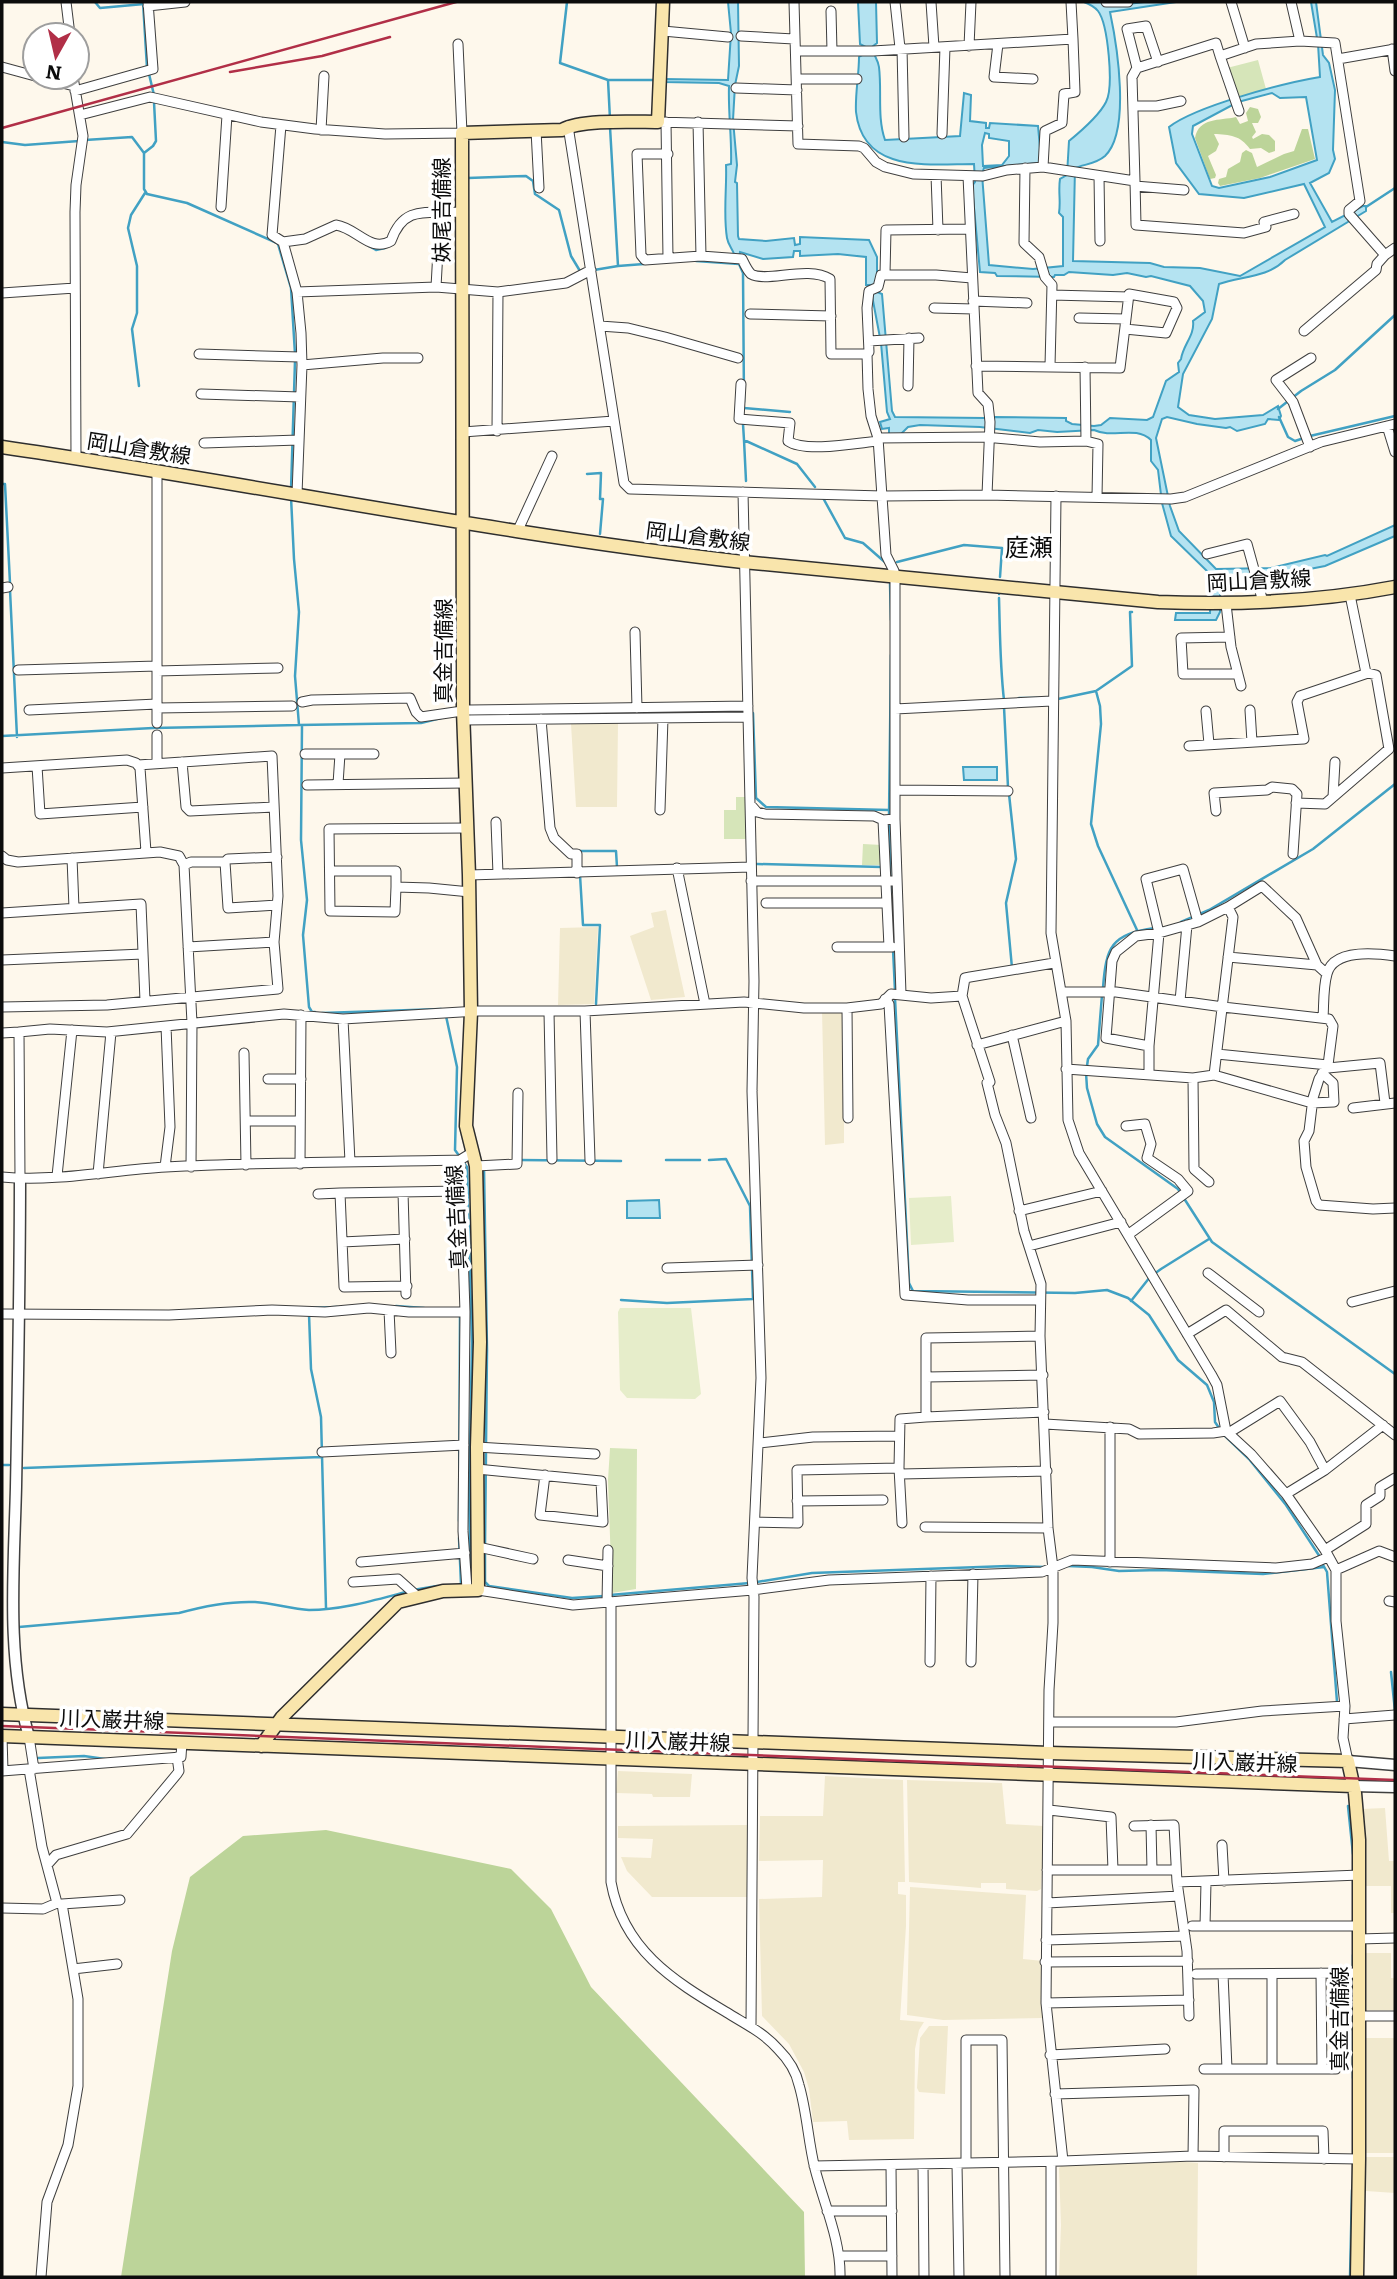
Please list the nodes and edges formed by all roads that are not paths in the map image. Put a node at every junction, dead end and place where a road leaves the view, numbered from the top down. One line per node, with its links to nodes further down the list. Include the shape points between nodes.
1 (66, 2): 15 (street)
2 (185, 2): 13 (street)
3 (663, 2): 16 (main road)
4 (794, 2): 19 (street)
5 (895, 2): 27 (street)
6 (931, 2): 25 (street)
7 (971, 2): 24 (street)
8 (1071, 2): 20 (street)
9 (1106, 2): 10 (street)
10 (1128, 2)
11 (1231, 2): 28 (street)
12 (1291, 2): 21 (street)
13 (148, 4): 43 (street, via 153,69)
14 (831, 11): 31 (street)
15 (68, 21)
16 (663, 31): 18 (street); 52 (main road)
17 (741, 36): 19 (street)
18 (728, 37)
19 (794, 39): 30 (street)
20 (1073, 39): 23 (street); 63 (street, via 1075,92 1064,94 1062,123 1045,131)
21 (1300, 41): 28 (street); 33 (street, via 1335,43)
22 (458, 44): 59 (street)
23 (998, 44): 24 (street); 42 (street, via 994,77)
24 (969, 46): 26 (street)
25 (933, 47): 26 (street); 27 (street)
26 (945, 47): 60 (street)
27 (901, 48): 31 (street); 61 (street)
28 (1245, 48): 32 (street)
29 (1393, 49): 33 (street); 37 (street)
30 (796, 51): 31 (street); 40 (street)
31 (832, 51)
32 (1220, 56): 34 (street, via 1216,43); 48 (street)
33 (1338, 59): 80 (street, via 1360,201 1349,210)
34 (1158, 62): 36 (street); 36 (street, via 1146,26 1127,29)
35 (2, 67): 38 (street)
36 (1137, 68): 49 (street, via 1132,77)
37 (1395, 71)
38 (21, 72)
39 (324, 76): 57 (street)
40 (797, 79): 41 (street); 45 (street)
41 (857, 79)
42 (1033, 79)
43 (91, 82)
44 (736, 88): 45 (street)
45 (797, 90): 56 (street)
46 (75, 91): 51 (street)
47 (1181, 101): 49 (street)
48 (1236, 105)
49 (1133, 106): 68 (street)
50 (227, 115): 51 (street, via 154,97); 54 (street); 71 (street)
51 (80, 116): 87 (street, via 83,140 76,185)
52 (662, 122): 53 (street); 55 (main road, 妹尾吉備線); 62 (street)
53 (698, 122): 56 (street); 81 (street)
54 (281, 125): 57 (street); 78 (street, via 272,235)
55 (568, 126): 58 (main road, 妹尾吉備線); 83 (street)
56 (798, 126): 65 (street, via 798,144 859,146 885,167)
57 (321, 130): 59 (street)
58 (536, 130): 59 (main road, 妹尾吉備線); 69 (street)
59 (462, 133): 72 (main road, 妹尾吉備線)
60 (942, 134)
61 (904, 137)
62 (668, 154): 82 (street); 82 (street, via 637,154 641,255 645,260)
63 (1044, 167): 64 (street); 67 (street)
64 (1024, 168): 66 (street); 92 (street, via 1024,243 1039,257)
65 (936, 175): 66 (street); 76 (street)
66 (975, 176): 75 (street)
67 (1099, 176): 68 (street); 77 (street)
68 (1135, 183): 70 (street); 73 (street, via 1136,225 1244,233)
69 (539, 188)
70 (1184, 190)
71 (222, 207)
72 (462, 212): 74 (street); 88 (main road, 妹尾吉備線)
73 (1294, 214)
74 (440, 216): 78 (street, via 411,214 396,226 391,241 378,246 346,226 336,225); 86 (street)
75 (970, 229): 76 (street); 85 (street)
76 (937, 230): 84 (street, via 886,230)
77 (1100, 241)
78 (284, 246): 89 (street)
79 (1395, 247): 80 (street)
80 (1385, 255): 102 (street, via 1376,270)
81 (701, 256): 82 (street); 98 (street, via 742,259 755,276 823,274 830,279)
82 (668, 258)
83 (591, 270): 90 (street, via 566,283); 101 (street)
84 (886, 274): 85 (street); 103 (street, via 881,275 867,309)
85 (972, 278): 95 (street)
86 (436, 287): 88 (street); 89 (street)
87 (75, 288): 91 (street); 130 (street)
88 (462, 289): 90 (street); 121 (main road, 妹尾吉備線)
89 (297, 292): 109 (street)
90 (498, 292): 120 (street)
91 (2, 293)
92 (1052, 295): 93 (street); 111 (street)
93 (1129, 297): 100 (street); 100 (street, via 1174,302 1177,308 1166,333)
94 (1027, 303): 95 (street)
95 (973, 305): 96 (street); 110 (street)
96 (933, 308)
97 (750, 314): 98 (street)
98 (831, 316): 105 (street, via 831,354)
99 (1079, 318): 100 (street)
100 (1125, 324): 112 (street, via 1120,368)
101 (600, 326): 107 (street, via 640,331); 117 (street)
102 (1304, 331)
103 (869, 341): 105 (street); 114 (street, via 914,338)
104 (199, 354): 109 (street, via 290,356)
105 (867, 354): 123 (street, via 871,416)
106 (418, 358): 109 (street)
107 (738, 358)
108 (1311, 358): 125 (street, via 1276,380 1290,398)
109 (301, 361): 116 (street)
110 (976, 366): 111 (street); 119 (street, via 978,393 988,404)
111 (1050, 366): 112 (street)
112 (1085, 367): 122 (street)
113 (741, 384): 123 (street, via 738,419 790,423 788,441 795,446)
114 (908, 386)
115 (201, 394): 116 (street)
116 (295, 397): 124 (street)
117 (614, 421): 120 (street); 132 (street, via 624,483 631,489)
118 (1391, 425): 125 (street); 128 (street)
119 (989, 430): 122 (street); 123 (street); 134 (street)
120 (497, 431): 121 (street)
121 (463, 432): 138 (main road, 妹尾吉備線)
122 (1085, 432): 137 (street, via 1098,444)
123 (878, 439): 135 (street)
124 (298, 440): 126 (street); 133 (street)
125 (1308, 440): 137 (street, via 1185,497)
126 (204, 443)
127 (2, 447): 130 (main road, 岡山倉敷線)
128 (1395, 452)
129 (552, 456): 139 (street)
130 (76, 458): 131 (main road, 岡山倉敷線)
131 (157, 471): 133 (main road, 岡山倉敷線); 150 (street)
132 (743, 492): 135 (street); 141 (street)
133 (292, 493): 138 (main road, 岡山倉敷線)
134 (987, 495): 135 (street); 136 (street)
135 (883, 496): 142 (street, via 886,555)
136 (1056, 496): 137 (street); 144 (street)
137 (1097, 497)
138 (463, 521): 139 (main road, 岡山倉敷線); 165 (main road, 真金吉備線)
139 (518, 530): 141 (main road, 岡山倉敷線)
140 (1207, 554): 146 (street, via 1247,544)
141 (743, 562): 142 (main road, 岡山倉敷線); 163 (street)
142 (895, 577): 144 (main road, 岡山倉敷線); 158 (street)
143 (1395, 587): 145 (main road, 岡山倉敷線)
144 (1054, 593): 147 (main road, 岡山倉敷線); 156 (street)
145 (1350, 595): 146 (main road, 岡山倉敷線); 153 (street)
146 (1262, 602): 147 (main road, 岡山倉敷線)
147 (1219, 604): 149 (street)
148 (635, 632): 159 (street)
149 (1230, 637): 154 (street); 154 (street, via 1181,638 1183,674)
150 (157, 668): 151 (street); 152 (street); 157 (street)
151 (278, 668)
152 (18, 670)
153 (1366, 673): 170 (street, via 1376,675); 172 (street, via 1300,696 1297,702 1304,739)
154 (1238, 674): 155 (street)
155 (1241, 686)
156 (1053, 699): 158 (street); 233 (street)
157 (157, 706): 160 (street); 165 (street, via 410,698 421,717); 168 (street)
158 (895, 706): 187 (street)
159 (637, 708): 164 (street); 165 (street)
160 (29, 710)
161 (1206, 710): 173 (street)
162 (1250, 710): 172 (street)
163 (748, 712): 164 (street); 166 (street); 191 (street)
164 (649, 713): 166 (street); 167 (street)
165 (464, 715): 167 (street); 184 (main road, 真金吉備線)
166 (663, 718): 194 (street)
167 (541, 719): 209 (street, via 550,828 554,838 577,854)
168 (157, 723)
169 (1395, 724): 170 (street)
170 (1385, 726): 189 (street, via 1389,749)
171 (157, 735): 180 (street)
172 (1252, 742): 173 (street)
173 (1209, 744): 174 (street)
174 (1189, 746)
175 (305, 754): 176 (street)
176 (340, 754): 177 (street); 185 (street)
177 (374, 754)
178 (182, 762): 180 (street); 193 (street, via 190,811); 193 (street, via 272,756)
179 (1335, 762): 189 (street)
180 (157, 764): 181 (street)
181 (138, 765): 182 (street, via 127,760); 192 (street)
182 (37, 766): 183 (street); 192 (street, via 40,814)
183 (2, 768)
184 (466, 783): 185 (street); 198 (main road, 真金吉備線)
185 (338, 784): 186 (street)
186 (307, 785)
187 (895, 789): 188 (street); 196 (street)
188 (1008, 791)
189 (1333, 797): 190 (street, via 1325,804)
190 (1296, 803): 195 (street, via 1292,789 1272,787 1214,793); 200 (street)
191 (750, 804): 196 (street, via 765,814); 206 (street)
192 (143, 807): 199 (street)
193 (274, 807): 202 (street)
194 (660, 810)
195 (1216, 811)
196 (889, 819): 213 (street)
197 (496, 822): 210 (street)
198 (468, 828): 208 (street, via 329,829); 211 (main road, 真金吉備線)
199 (146, 852): 203 (street); 205 (street, via 170,852)
200 (1293, 854)
201 (2, 856): 203 (street, via 18,862)
202 (276, 857): 204 (street); 218 (street)
203 (72, 858): 220 (street)
204 (225, 862): 205 (street); 218 (street, via 228,908)
205 (184, 865): 226 (street)
206 (751, 867): 207 (street); 212 (street)
207 (677, 868): 209 (street); 244 (street)
208 (330, 871): 214 (street, via 396,871); 214 (street, via 330,911 395,912)
209 (577, 873): 210 (street)
210 (498, 874): 211 (street)
211 (470, 875): 215 (main road, 真金吉備線)
212 (751, 881): 213 (street); 245 (street)
213 (892, 881): 217 (street); 228 (street)
214 (396, 887): 215 (street)
215 (470, 892): 250 (main road, 真金吉備線)
216 (766, 903): 217 (street)
217 (887, 903): 228 (street)
218 (277, 905): 225 (street)
219 (1228, 907): 222 (street); 231 (street, via 1233,917); 234 (street, via 1262,886 1296,918)
220 (74, 908): 221 (street); 229 (street, via 141,904)
221 (2, 913)
222 (1197, 918): 223 (street); 224 (street, via 1183,869 1146,879)
223 (1187, 925): 224 (street); 243 (street)
224 (1158, 930): 237 (street, via 1136,936 1116,952); 241 (street)
225 (274, 942): 226 (street); 239 (street, via 278,989)
226 (188, 947): 239 (street)
227 (837, 947): 228 (street)
228 (894, 947): 238 (street)
229 (143, 954): 232 (street); 242 (street)
230 (1395, 956): 235 (street, via 1342,958 1332,963)
231 (1228, 957): 234 (street); 247 (street)
232 (2, 960)
233 (1054, 963): 236 (street); 240 (street, via 965,978)
234 (1317, 965): 235 (street)
235 (1327, 974): 253 (street)
236 (1062, 992): 237 (street); 255 (street)
237 (1105, 993): 241 (street); 264 (street, via 1106,1038)
238 (894, 995): 240 (street); 248 (street, via 881,1004); 313 (street, via 889,1003 905,1295)
239 (191, 996): 242 (street); 256 (street)
240 (962, 996): 263 (street)
241 (1154, 997): 243 (street); 264 (street)
242 (145, 1001): 246 (street)
243 (1180, 1001): 247 (street)
244 (705, 1004): 245 (street); 249 (street)
245 (753, 1004): 248 (street); 309 (street)
246 (2, 1007)
247 (1223, 1007): 253 (street); 266 (street)
248 (848, 1008): 278 (street)
249 (585, 1011): 251 (street); 285 (street)
250 (471, 1012): 251 (street); 254 (street); 283 (main road, 真金吉備線)
251 (549, 1012): 284 (street)
252 (301, 1015): 254 (street); 256 (street); 272 (street)
253 (1322, 1018): 268 (street, via 1333,1026)
254 (343, 1019): 286 (street)
255 (1066, 1021): 262 (street); 267 (street)
256 (192, 1023): 257 (street); 291 (street)
257 (166, 1026): 260 (street); 290 (street, via 170,1127)
258 (72, 1030): 259 (street); 260 (street); 293 (street)
259 (19, 1031): 261 (street); 295 (street)
260 (111, 1031): 292 (street)
261 (2, 1033)
262 (1012, 1035): 263 (street); 279 (street)
263 (977, 1045): 303 (street, via 1006,1143)
264 (1149, 1046): 269 (street)
265 (244, 1053): 280 (street)
266 (1217, 1054): 268 (street); 270 (street)
267 (1066, 1069): 269 (street); 298 (street, via 1068,1120 1079,1153)
268 (1326, 1069): 275 (street); 275 (street, via 1334,1101); 276 (street, via 1380,1063)
269 (1149, 1074): 273 (street)
270 (1214, 1074): 273 (street); 275 (street)
271 (268, 1079): 272 (street)
272 (300, 1079): 281 (street)
273 (1193, 1079): 296 (street, via 1194,1169)
274 (517, 1093): 289 (street, via 517,1164)
275 (1312, 1103): 302 (street, via 1304,1146 1319,1205)
276 (1390, 1103): 277 (street)
277 (1353, 1108)
278 (848, 1118)
279 (1031, 1118)
280 (246, 1121): 281 (street); 288 (street)
281 (300, 1121): 287 (street)
282 (1126, 1126): 305 (street, via 1145,1124 1151,1144 1147,1158 1188,1191)
283 (464, 1157): 286 (street); 289 (main road, 真金吉備線); 297 (street)
284 (552, 1159)
285 (590, 1160)
286 (350, 1162): 287 (street)
287 (300, 1164): 288 (street)
288 (246, 1165): 291 (street)
289 (481, 1165): 336 (main road, 真金吉備線, via 480,1342)
290 (165, 1167): 291 (street); 292 (street)
291 (191, 1167)
292 (98, 1174): 293 (street)
293 (57, 1176): 295 (street)
294 (2, 1177): 295 (street)
295 (20, 1178): 321 (street)
296 (1209, 1182)
297 (461, 1191): 299 (street); 317 (street)
298 (1102, 1191): 303 (street); 304 (street)
299 (403, 1192): 300 (street); 306 (street)
300 (340, 1193): 301 (street); 307 (street)
301 (318, 1194)
302 (1395, 1208)
303 (1019, 1211): 308 (street)
304 (1121, 1222): 305 (street); 308 (street)
305 (1129, 1234): 322 (street)
306 (405, 1239): 307 (street); 307 (street, via 407,1290 345,1287)
307 (342, 1242)
308 (1029, 1246): 313 (street, via 1041,1284)
309 (754, 1266): 310 (street); 335 (street, via 761,1378)
310 (667, 1268)
311 (1208, 1273): 314 (street)
312 (1395, 1291): 315 (street)
313 (1040, 1300): 323 (street)
314 (1245, 1301): 318 (street); 319 (street)
315 (1352, 1302)
316 (389, 1310): 317 (street); 321 (street); 324 (street)
317 (461, 1312): 336 (street)
318 (1259, 1312)
319 (1230, 1313): 322 (street, via 1226,1310); 330 (street, via 1282,1357 1301,1362)
320 (2, 1314): 321 (street)
321 (20, 1314): 373 (street)
322 (1187, 1334): 332 (street, via 1217,1385)
323 (1040, 1336): 325 (street); 326 (street, via 926,1338)
324 (391, 1353)
325 (1043, 1375): 326 (street); 327 (street)
326 (926, 1377): 328 (street)
327 (1044, 1412): 328 (street); 329 (street)
328 (926, 1417): 334 (street, via 900,1419)
329 (1045, 1424): 331 (street); 342 (street)
330 (1383, 1425): 333 (street); 340 (street)
331 (1110, 1427): 332 (street, via 1139,1434); 361 (street)
332 (1228, 1431): 340 (street, via 1280,1401); 345 (street)
333 (1395, 1434)
334 (899, 1436): 335 (street); 341 (street)
335 (759, 1443): 348 (street)
336 (472, 1447): 337 (street); 338 (street); 339 (main road, 真金吉備線); 354 (street)
337 (322, 1452)
338 (595, 1454)
339 (483, 1470): 343 (street); 352 (main road, 真金吉備線)
340 (1325, 1470): 345 (street)
341 (900, 1471): 342 (street); 347 (street, via 797,1470); 349 (street)
342 (1046, 1471): 351 (street)
343 (545, 1475): 343 (street, via 601,1481 603,1522 540,1515)
344 (1395, 1478): 355 (street, via 1380,1487 1380,1496 1366,1505 1366,1524)
345 (1286, 1494): 355 (street)
346 (883, 1500): 347 (street)
347 (797, 1501): 348 (street, via 798,1523)
348 (755, 1522): 369 (street)
349 (902, 1524)
350 (925, 1527): 351 (street)
351 (1048, 1528): 363 (street)
352 (483, 1548): 357 (street); 370 (main road, 真金吉備線)
353 (608, 1550): 362 (street)
354 (461, 1554): 358 (street); 370 (street)
355 (1326, 1554): 361 (street, via 1312,1564 1259,1568); 364 (street)
356 (1395, 1557): 364 (street, via 1379,1551)
357 (533, 1559)
358 (383, 1560): 360 (street); 367 (street)
359 (568, 1560): 362 (street)
360 (361, 1562)
361 (1110, 1562): 363 (street, via 1072,1560)
362 (608, 1566): 372 (street)
363 (1053, 1568): 365 (street); 381 (street)
364 (1336, 1570): 376 (street)
365 (973, 1574): 366 (street); 375 (street)
366 (931, 1576): 369 (street); 374 (street)
367 (386, 1580): 368 (street); 371 (street, via 398,1579)
368 (353, 1583)
369 (753, 1585): 372 (street); 386 (street)
370 (473, 1590): 371 (main road); 372 (street, via 573,1605)
371 (413, 1592): 382 (main road)
372 (608, 1599): 385 (street)
373 (11, 1622): 378 (street)
374 (930, 1662)
375 (971, 1662)
376 (1341, 1706): 380 (street); 381 (street, via 1176,1722)
377 (2, 1714): 378 (main road, 川入巌井線)
378 (23, 1715): 382 (main road, 川入巌井線); 384 (street)
379 (1395, 1715): 380 (street)
380 (1344, 1719): 392 (street)
381 (1049, 1722): 389 (street)
382 (276, 1724): 385 (main road, 川入巌井線); 388 (main road)
383 (2, 1736): 384 (main road, 川入巌井線); 396 (street)
384 (29, 1737): 387 (main road, 川入巌井線); 395 (street)
385 (612, 1738): 386 (main road, 川入巌井線); 391 (street)
386 (752, 1741): 389 (main road, 川入巌井線); 393 (street)
387 (181, 1742): 388 (main road, 川入巌井線); 390 (street, via 181,1757)
388 (261, 1746): 391 (main road, 川入巌井線)
389 (1049, 1754): 392 (main road, 川入巌井線); 397 (street)
390 (177, 1757): 395 (street); 404 (street, via 180,1771 127,1834 56,1855)
391 (610, 1759): 393 (main road, 川入巌井線); 438 (street, via 611,1882 621,1918 642,1950 668,1974)
392 (1348, 1761): 394 (street); 398 (main road, 真金吉備線)
393 (753, 1765): 397 (main road, 川入巌井線); 438 (street)
394 (1395, 1765)
395 (32, 1769): 396 (street); 404 (street)
396 (2, 1771)
397 (1049, 1775): 398 (main road, 川入巌井線); 400 (street)
398 (1353, 1786): 399 (street); 409 (main road, 真金吉備線, via 1359,1840)
399 (1395, 1787)
400 (1049, 1810): 405 (street); 406 (street, via 1111,1817)
401 (1151, 1825): 402 (street); 407 (street); 408 (street, via 1174,1825)
402 (1134, 1826)
403 (1222, 1844): 410 (street)
404 (47, 1865): 415 (street)
405 (1047, 1870): 406 (street); 416 (street)
406 (1113, 1870): 407 (street)
407 (1152, 1870): 408 (street)
408 (1176, 1870): 411 (street)
409 (1355, 1875): 410 (street); 420 (main road, 真金吉備線)
410 (1224, 1881): 412 (street)
411 (1177, 1882): 412 (street); 413 (street)
412 (1206, 1882): 419 (street)
413 (1179, 1896): 416 (street); 421 (street)
414 (120, 1900): 415 (street)
415 (59, 1903): 417 (street, via 43,1909); 427 (street)
416 (1047, 1903): 423 (street)
417 (2, 1908)
418 (1192, 1926): 419 (street)
419 (1205, 1926): 420 (street)
420 (1356, 1929): 422 (street); 429 (main road, 真金吉備線)
421 (1185, 1936): 423 (street); 424 (street)
422 (1395, 1938)
423 (1046, 1940): 425 (street)
424 (1188, 1961): 425 (street); 433 (street)
425 (1045, 1962): 434 (street)
426 (117, 1964): 427 (street)
427 (73, 1969): 462 (street, via 79,2020 78,2095 68,2145 47,2202)
428 (1321, 1973): 429 (street); 432 (street); 444 (street)
429 (1354, 1973): 435 (main road, 真金吉備線)
430 (1196, 1974): 431 (street)
431 (1223, 1974): 432 (street); 442 (street)
432 (1272, 1974): 443 (street)
433 (1189, 2000): 434 (street); 437 (street)
434 (1046, 2003): 440 (street)
435 (1360, 2016): 436 (street); 450 (main road, 真金吉備線)
436 (1395, 2016)
437 (1189, 2017)
438 (751, 2025): 457 (street, via 777,2047 794,2071)
439 (1165, 2049): 440 (street)
440 (1050, 2055): 446 (street)
441 (1204, 2069): 442 (street)
442 (1227, 2069): 443 (street)
443 (1272, 2069): 444 (street)
444 (1322, 2069): 445 (street)
445 (1336, 2069)
446 (1055, 2094): 447 (street, via 1194,2090); 451 (street)
447 (1193, 2156): 448 (street); 451 (street)
448 (1224, 2157): 449 (street); 449 (street, via 1224,2131 1323,2131)
449 (1324, 2159): 450 (street)
450 (1355, 2159): 469 (main road, 真金吉備線)
451 (1063, 2161): 452 (street)
452 (1051, 2162): 454 (street); 468 (street)
453 (962, 2163): 454 (street); 454 (street, via 966,2040 1002,2040); 455 (street); 466 (street)
454 (1003, 2163): 467 (street)
455 (923, 2164): 456 (street); 465 (street)
456 (891, 2165): 457 (street); 459 (street)
457 (814, 2166): 458 (street)
458 (827, 2211): 459 (street); 460 (street)
459 (892, 2211): 461 (street)
460 (839, 2256): 461 (street); 463 (street)
461 (892, 2256): 464 (street)
462 (41, 2277)
463 (840, 2277)
464 (892, 2277)
465 (924, 2277)
466 (958, 2277)
467 (1005, 2277)
468 (1051, 2277)
469 (1357, 2277)

